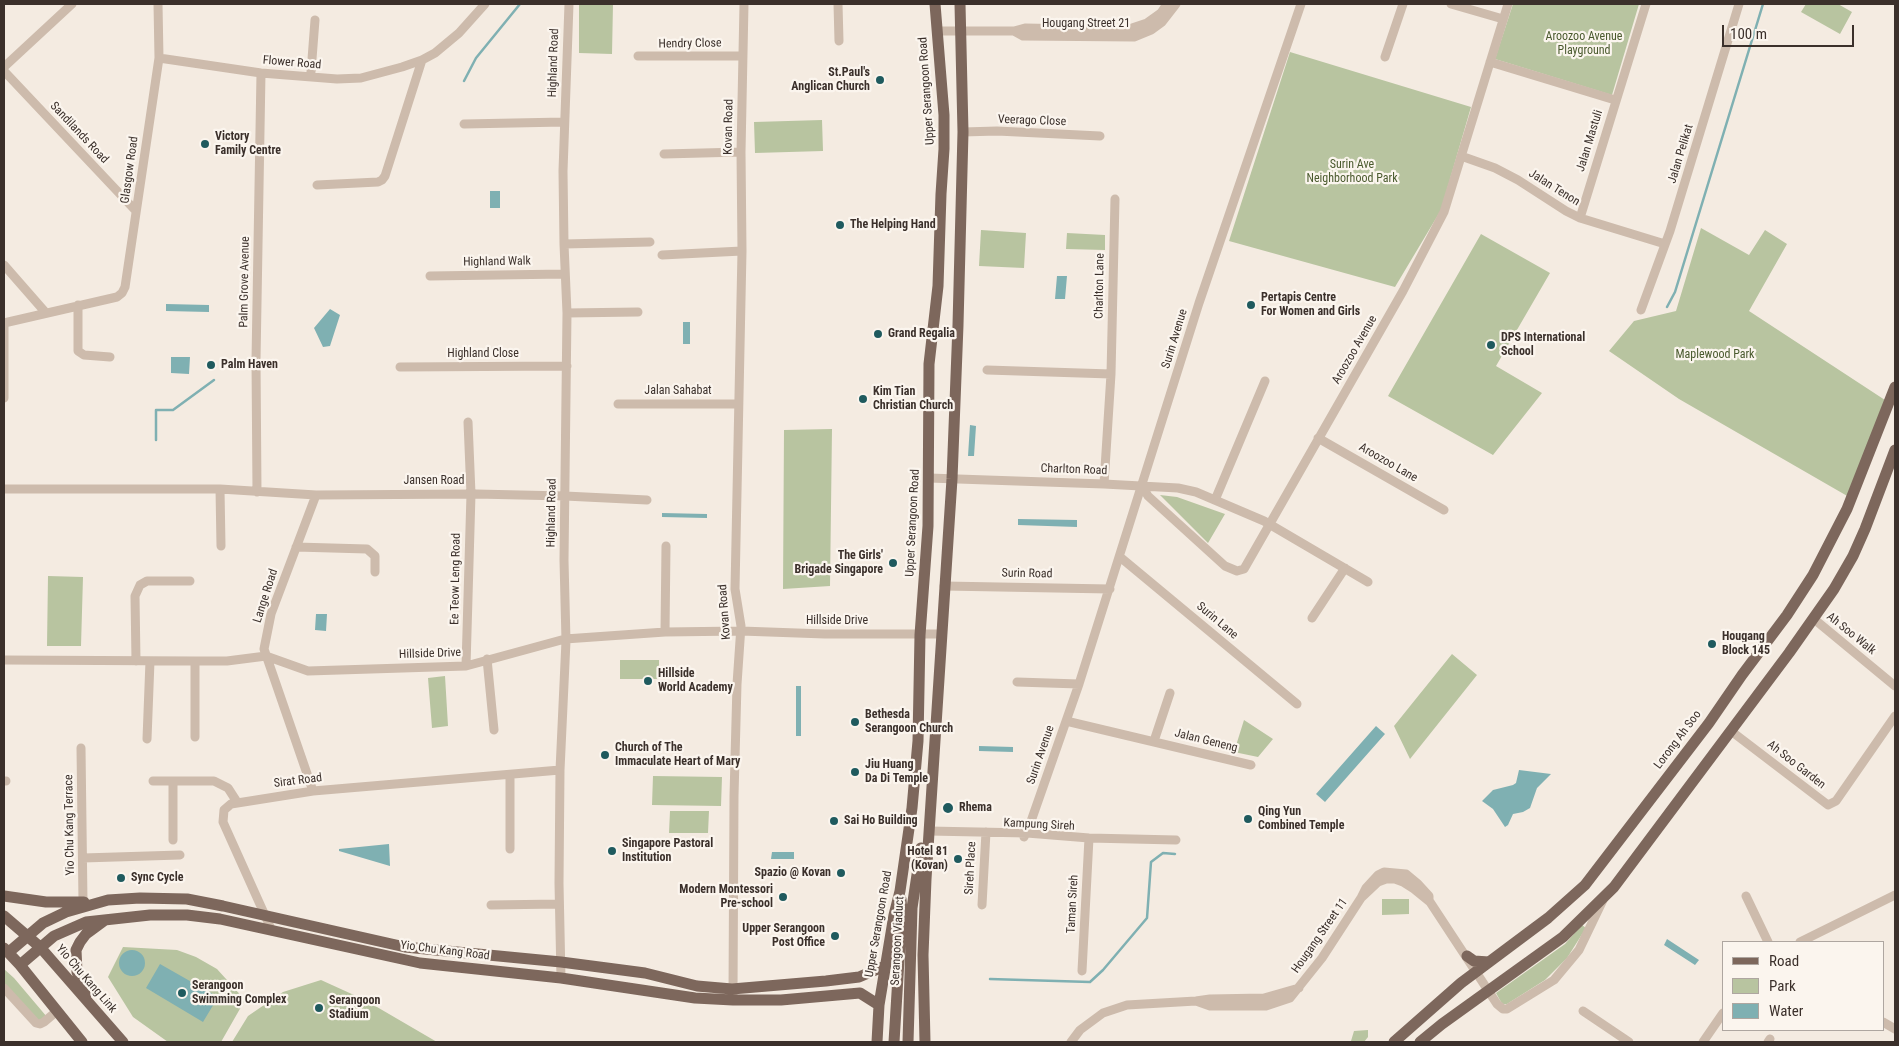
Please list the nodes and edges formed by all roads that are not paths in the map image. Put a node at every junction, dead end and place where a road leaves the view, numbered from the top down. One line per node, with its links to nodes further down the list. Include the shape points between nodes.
1 (72, 4): 29 (street)
2 (158, 4): 26 (street, Glasgow Road)
3 (485, 4): 27 (street, Flower Road, via 452,40)
4 (569, 4): 33 (street, Highland Road)
5 (744, 4): 24 (street, Kovan Road)
6 (838, 4): 22 (street)
7 (935, 4): 19 (main road, Upper Serangoon Road)
8 (960, 4): 20 (main road)
9 (1167, 4): 21 (street, Hougang Street 21, via 1147,23 1126,30 1025,28)
10 (1176, 4): 21 (street, Hougang Street 21, via 1162,22 1134,37 1023,36)
11 (1301, 4): 74 (street, Surin Avenue, via 1199,303)
12 (1403, 4): 25 (street)
13 (1451, 4): 17 (street)
14 (1508, 4): 17 (street, Aroozoo Avenue)
15 (1646, 4): 32 (street, Jalan Mastuli)
16 (1739, 4): 46 (street, Jalan Pelikat)
17 (1503, 19): 28 (street, Aroozoo Avenue)
18 (315, 20): 30 (street)
19 (937, 31): 20 (street, Hougang Street 21); 71 (main road, Upper Serangoon Road, via 944,149 938,286 929,364)
20 (960, 31): 21 (street, Hougang Street 21); 35 (main road)
21 (1014, 31)
22 (839, 41)
23 (638, 56): 24 (street, Hendry Close)
24 (742, 56): 37 (street, Kovan Road)
25 (1385, 57)
26 (159, 58): 31 (street, Flower Road); 42 (street, Glasgow Road)
27 (422, 60): 31 (street, Flower Road, via 361,78); 40 (street, via 386,176 378,182)
28 (1490, 62): 32 (street, Jalan Mastuli); 39 (street, Aroozoo Avenue)
29 (4, 69): 42 (street, Sandilands Road)
30 (311, 72)
31 (261, 73): 77 (street, Palm Grove Avenue)
32 (1615, 100): 43 (street, Jalan Mastuli)
33 (564, 122): 34 (street); 45 (street, Highland Road)
34 (464, 124)
35 (963, 132): 36 (street, Veerago Close); 72 (main road)
36 (1100, 136)
37 (741, 152): 38 (street); 47 (street, Kovan Road)
38 (664, 154)
39 (1461, 156): 43 (street, Jalan Tenon, via 1495,168); 69 (street, Aroozoo Avenue, via 1444,212 1403,291)
40 (317, 185)
41 (1115, 199): 62 (street, Charlton Lane)
42 (136, 211): 52 (street, Glasgow Road, via 126,287 122,294)
43 (1580, 218): 46 (street, Jalan Tenon)
44 (650, 242): 45 (street)
45 (564, 244): 50 (street, Highland Road)
46 (1665, 244): 53 (street, Jalan Pelikat)
47 (742, 251): 48 (street); 67 (street, Kovan Road)
48 (662, 255)
49 (4, 266): 54 (street)
50 (565, 274): 51 (street, Highland Walk); 56 (street, Highland Road)
51 (430, 276)
52 (78, 305): 54 (street, Glasgow Road); 58 (street, via 78,351 84,355)
53 (1641, 310)
54 (46, 312): 57 (street, Glasgow Road)
55 (638, 312): 56 (street)
56 (567, 313): 59 (street, Highland Road)
57 (4, 323): 65 (street)
58 (110, 357)
59 (567, 366): 60 (street, Highland Close); 80 (street, Highland Road)
60 (400, 367)
61 (987, 370): 62 (street)
62 (1111, 374): 73 (street, Charlton Lane)
63 (1265, 381): 82 (street)
64 (1895, 387): 162 (main road, Lorong Ah Soo, via 1847,509 1813,575 1787,615 1585,885 1548,918)
65 (4, 398)
66 (618, 404): 67 (street, Jalan Sahabat)
67 (738, 404): 97 (street, Kovan Road, via 735,589)
68 (468, 422): 78 (street, Ee Teow Leng Road)
69 (1318, 438): 83 (street, Aroozoo Lane); 84 (street, Aroozoo Avenue)
70 (1895, 450): 96 (main road, via 1853,556)
71 (929, 478): 72 (street, Charlton Road); 99 (main road, Upper Serangoon Road)
72 (952, 479): 73 (street, Charlton Road); 93 (main road)
73 (1104, 484): 74 (street, Charlton Road)
74 (1142, 486): 82 (street, Charlton Road, via 1178,488); 84 (street, Aroozoo Avenue, via 1148,496 1233,570 1244,569); 88 (street, Surin Avenue)
75 (4, 489): 76 (street, Jansen Road)
76 (220, 489): 77 (street, Jansen Road); 85 (street)
77 (257, 492): 79 (street, Jansen Road)
78 (470, 494): 79 (street, Jansen Road); 80 (street, Jansen Road); 108 (street, Ee Teow Leng Road)
79 (316, 495): 87 (street, Lange Road)
80 (565, 496): 81 (street, Jansen Road); 101 (street, Highland Road)
81 (647, 500)
82 (1216, 500): 84 (street, Charlton Road)
83 (1444, 510)
84 (1270, 524): 89 (street, Charlton Road)
85 (221, 546)
86 (666, 546): 98 (street)
87 (296, 547): 90 (street, via 367,550 375,556); 102 (street, Lange Road, via 271,614 264,649)
88 (1120, 557): 94 (street, Surin Avenue); 113 (street, Surin Lane)
89 (1345, 568): 92 (street, Charlton Road); 95 (street)
90 (375, 572)
91 (190, 581): 107 (street, via 147,581 140,585 136,596)
92 (1368, 582)
93 (944, 586): 94 (street, Surin Road); 100 (main road)
94 (1110, 588): 110 (street, Surin Avenue)
95 (1312, 618)
96 (1814, 620): 111 (street, Ah Soo Walk); 117 (main road)
97 (741, 631): 98 (street, Hillside Drive); 99 (street, Hillside Drive); 172 (street, Kovan Road, via 734,796)
98 (665, 632): 101 (street, Hillside Drive)
99 (920, 634): 100 (street, Hillside Drive); 139 (main road, Upper Serangoon Road, via 916,764)
100 (941, 634): 127 (main road)
101 (566, 639): 103 (street, Hillside Drive); 123 (street, Highland Road)
102 (266, 656): 106 (street, Hillside Drive); 108 (street, Hillside Drive, via 308,671); 128 (street, Lange Road)
103 (488, 659): 108 (street, Hillside Drive); 116 (street)
104 (4, 660): 107 (street, Hillside Drive)
105 (150, 661): 106 (street, Hillside Drive); 107 (street, Hillside Drive); 119 (street)
106 (194, 661): 118 (street)
107 (136, 662)
108 (466, 666)
109 (1017, 682): 110 (street)
110 (1079, 684): 115 (street, Surin Avenue)
111 (1895, 686)
112 (1170, 693): 120 (street, Jalan Geneng)
113 (1297, 704)
114 (1895, 716): 117 (street, Ah Soo Garden, via 1836,801 1828,805)
115 (1066, 721): 120 (street, Jalan Geneng); 132 (street, Surin Avenue)
116 (494, 730)
117 (1731, 731): 140 (main road)
118 (195, 737)
119 (147, 739)
120 (1154, 741): 122 (street, Jalan Geneng)
121 (81, 748): 138 (street, Yio Chu Kang Terrace)
122 (1252, 765)
123 (560, 770): 124 (street, Sirat Road); 147 (street, Highland Road)
124 (510, 775): 128 (street, Sirat Road); 136 (street)
125 (153, 782): 126 (street)
126 (173, 782): 129 (street, via 219,782 228,788); 134 (street)
127 (932, 782): 130 (main road); 184 (main road, Serangoon Viaduct, via 912,908)
128 (313, 791): 129 (street, Sirat Road)
129 (237, 802): 150 (street, via 224,810 223,822)
130 (928, 833): 131 (street, Kampung Sireh); 185 (main road, via 923,955)
131 (986, 834): 132 (street, Kampung Sireh); 149 (street, Sireh Place)
132 (1025, 835): 133 (street, Kampung Sireh)
133 (1089, 838): 135 (street, Kampung Sireh); 165 (street, Taman Sireh)
134 (173, 840)
135 (1176, 840)
136 (510, 849)
137 (180, 855): 138 (street)
138 (83, 858): 146 (street, Yio Chu Kang Terrace)
139 (900, 891): 164 (main road, Upper Serangoon Road); 183 (main road, Serangoon Viaduct, via 902,911)
140 (1606, 895): 170 (main road, via 1563,937); 170 (street, via 1579,950 1554,980 1508,1009 1502,1009)
141 (1895, 895): 157 (street)
142 (4, 896): 146 (main road, via 46,902)
143 (1746, 896): 156 (street)
144 (108, 900): 145 (main road, Yio Chu Kang Road); 146 (main road); 155 (main road, Yio Chu Kang Road, via 57,916)
145 (170, 900): 150 (main road, Yio Chu Kang Road, via 187,899); 151 (main road)
146 (83, 902)
147 (559, 904): 148 (street); 161 (street, Highland Road)
148 (491, 905)
149 (982, 905)
150 (265, 914): 154 (street); 161 (main road, Yio Chu Kang Road, via 405,947)
151 (169, 915): 153 (main road, Yio Chu Kang Road); 154 (main road, Yio Chu Kang Road, via 220,918)
152 (4, 916): 155 (main road)
153 (107, 919): 158 (main road, Yio Chu Kang Road, via 76,925); 173 (main road, via 86,934 76,950 77,972)
154 (272, 931): 168 (main road, Yio Chu Kang Road, via 420,963)
155 (28, 935): 158 (main road, Yio Chu Kang Link); 159 (main road, Yio Chu Kang Road)
156 (1768, 941)
157 (1802, 941)
158 (40, 946): 163 (main road, Yio Chu Kang Road); 173 (main road, Yio Chu Kang Link)
159 (6, 950): 163 (main road)
160 (1467, 956): 162 (main road, via 1474,961); 166 (street, Hougang Street 11); 186 (street, Hougang Street 11, via 1430,902 1403,882 1386,879 1361,898 1322,958 1290,998 1266,1006 1210,1006 1196,1001 1127,1005 1103,1013 1080,1030)
161 (561, 962): 168 (street, Highland Road); 172 (main road, Yio Chu Kang Road, via 644,973)
162 (1489, 962): 166 (main road, Lorong Ah Soo)
163 (20, 965): 175 (main road)
164 (885, 966): 167 (main road, Yio Chu Kang Road); 174 (main road, Upper Serangoon Road)
165 (1082, 971)
166 (1477, 971): 170 (street, Hougang Street 11); 187 (main road, Lorong Ah Soo)
167 (859, 977): 171 (main road, via 866,984); 172 (main road, Yio Chu Kang Road)
168 (561, 978): 172 (main road, Yio Chu Kang Road, via 694,998)
169 (4, 988): 175 (street, via 40,1024)
170 (1489, 991): 188 (main road)
171 (860, 993): 172 (main road, Yio Chu Kang Road, via 781,1000); 174 (main road)
172 (733, 995)
173 (90, 1005): 181 (main road, Yio Chu Kang Link)
174 (879, 1005): 182 (main road, Upper Serangoon Road)
175 (57, 1011): 180 (main road)
176 (1583, 1011): 189 (street)
177 (1722, 1014): 190 (street)
178 (1884, 1023): 179 (street)
179 (1895, 1029)
180 (82, 1042)
181 (122, 1042)
182 (877, 1042)
183 (894, 1042)
184 (908, 1042)
185 (925, 1042)
186 (1072, 1042)
187 (1394, 1042)
188 (1420, 1042)
189 (1629, 1042)
190 (1703, 1042)

